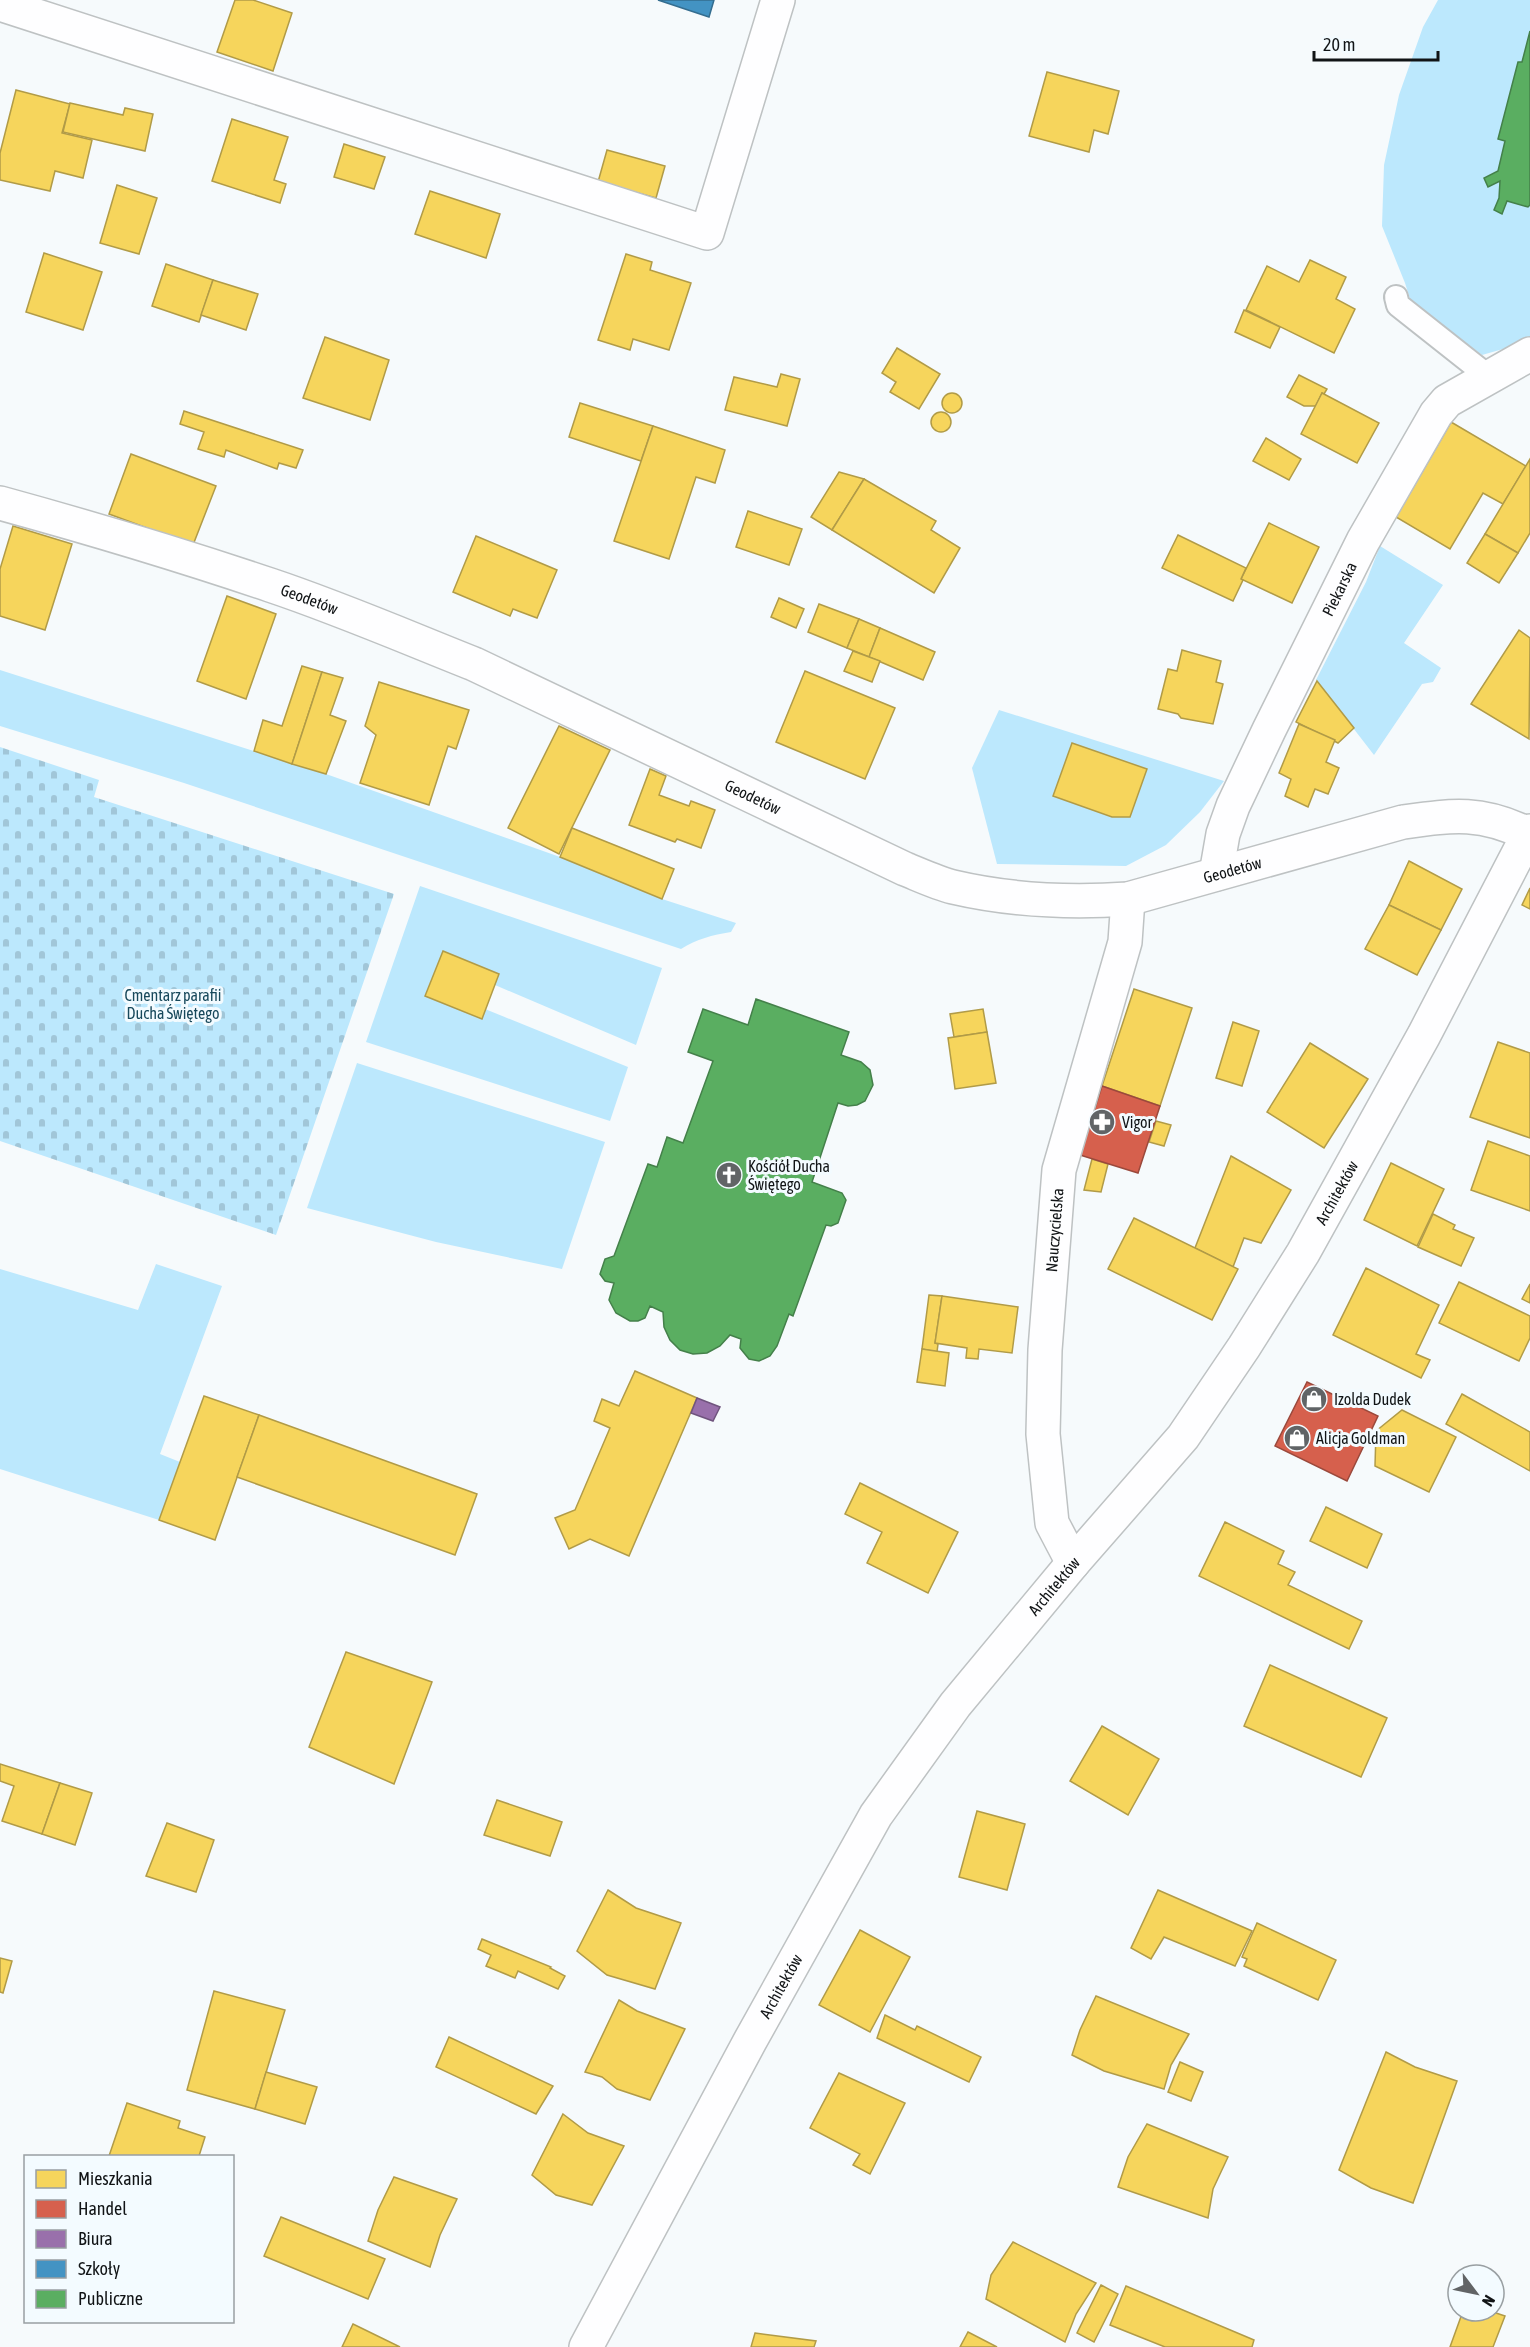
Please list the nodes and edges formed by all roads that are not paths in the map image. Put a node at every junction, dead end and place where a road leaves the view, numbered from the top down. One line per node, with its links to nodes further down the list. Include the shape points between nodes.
1 (778, 0): 2 (street, via 706,232)
2 (0, 4)
3 (1396, 297): 5 (lane, via 1398,304)
4 (1530, 354): 5 (street, Piekarska)
5 (1490, 377): 8 (street, Piekarska, via 1447,401 1436,414 1363,541 1233,806)
6 (0, 503): 9 (street, Geodetów, via 271,585 474,664 905,869 951,886 999,895 1083,902)
7 (1529, 832): 8 (street, Geodetów, via 1476,816 1443,816 1403,822); 10 (street, Architektów, via 1412,1056 1303,1253 1250,1338 1183,1437)
8 (1216, 874): 9 (street, Geodetów)
9 (1128, 899): 10 (street, Nauczycielska, via 1125,942 1065,1146 1055,1215 1043,1434 1052,1522)
10 (1073, 1563): 11 (street, Architektów, via 955,1705 876,1815)
11 (586, 2347)

